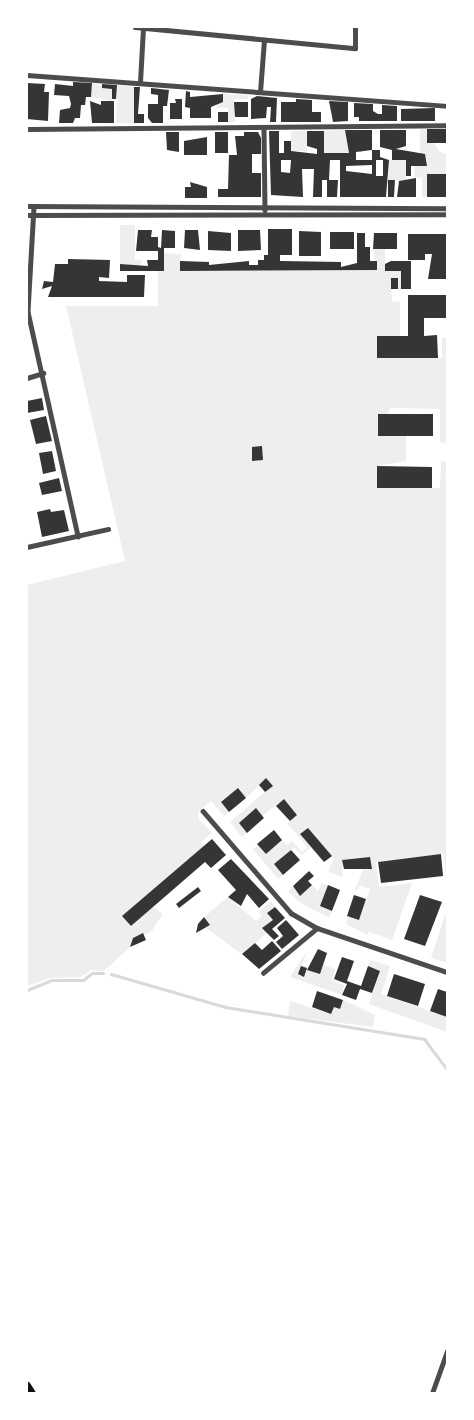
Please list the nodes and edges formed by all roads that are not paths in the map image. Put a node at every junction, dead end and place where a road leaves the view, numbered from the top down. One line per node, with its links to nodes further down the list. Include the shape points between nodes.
1 (135, 27): 3 (street)
2 (355, 27): 5 (street, via 355,48)
3 (143, 28): 4 (street); 7 (street)
4 (191, 30): 5 (street)
5 (264, 39): 8 (street)
6 (27, 75): 7 (street)
7 (140, 82): 8 (street)
8 (260, 92): 9 (street)
9 (447, 106)
10 (447, 125): 12 (street)
11 (27, 129): 12 (street)
12 (264, 129): 13 (street)
13 (265, 206): 14 (street); 15 (street); 17 (street)
14 (30, 207): 18 (street)
15 (447, 208)
16 (447, 214): 17 (street)
17 (265, 215): 18 (street)
18 (30, 216): 19 (street)
19 (28, 312): 20 (street)
20 (43, 373): 21 (street); 23 (street)
21 (27, 378)
22 (108, 529): 23 (street)
23 (78, 536): 24 (street)
24 (27, 547)
25 (203, 811): 26 (street, via 286,908)
26 (316, 928): 27 (street); 28 (street)
27 (447, 972)
28 (263, 973)
29 (447, 1351): 32 (street)
30 (27, 1385): 31 (main road)
31 (32, 1393)
32 (432, 1393)

